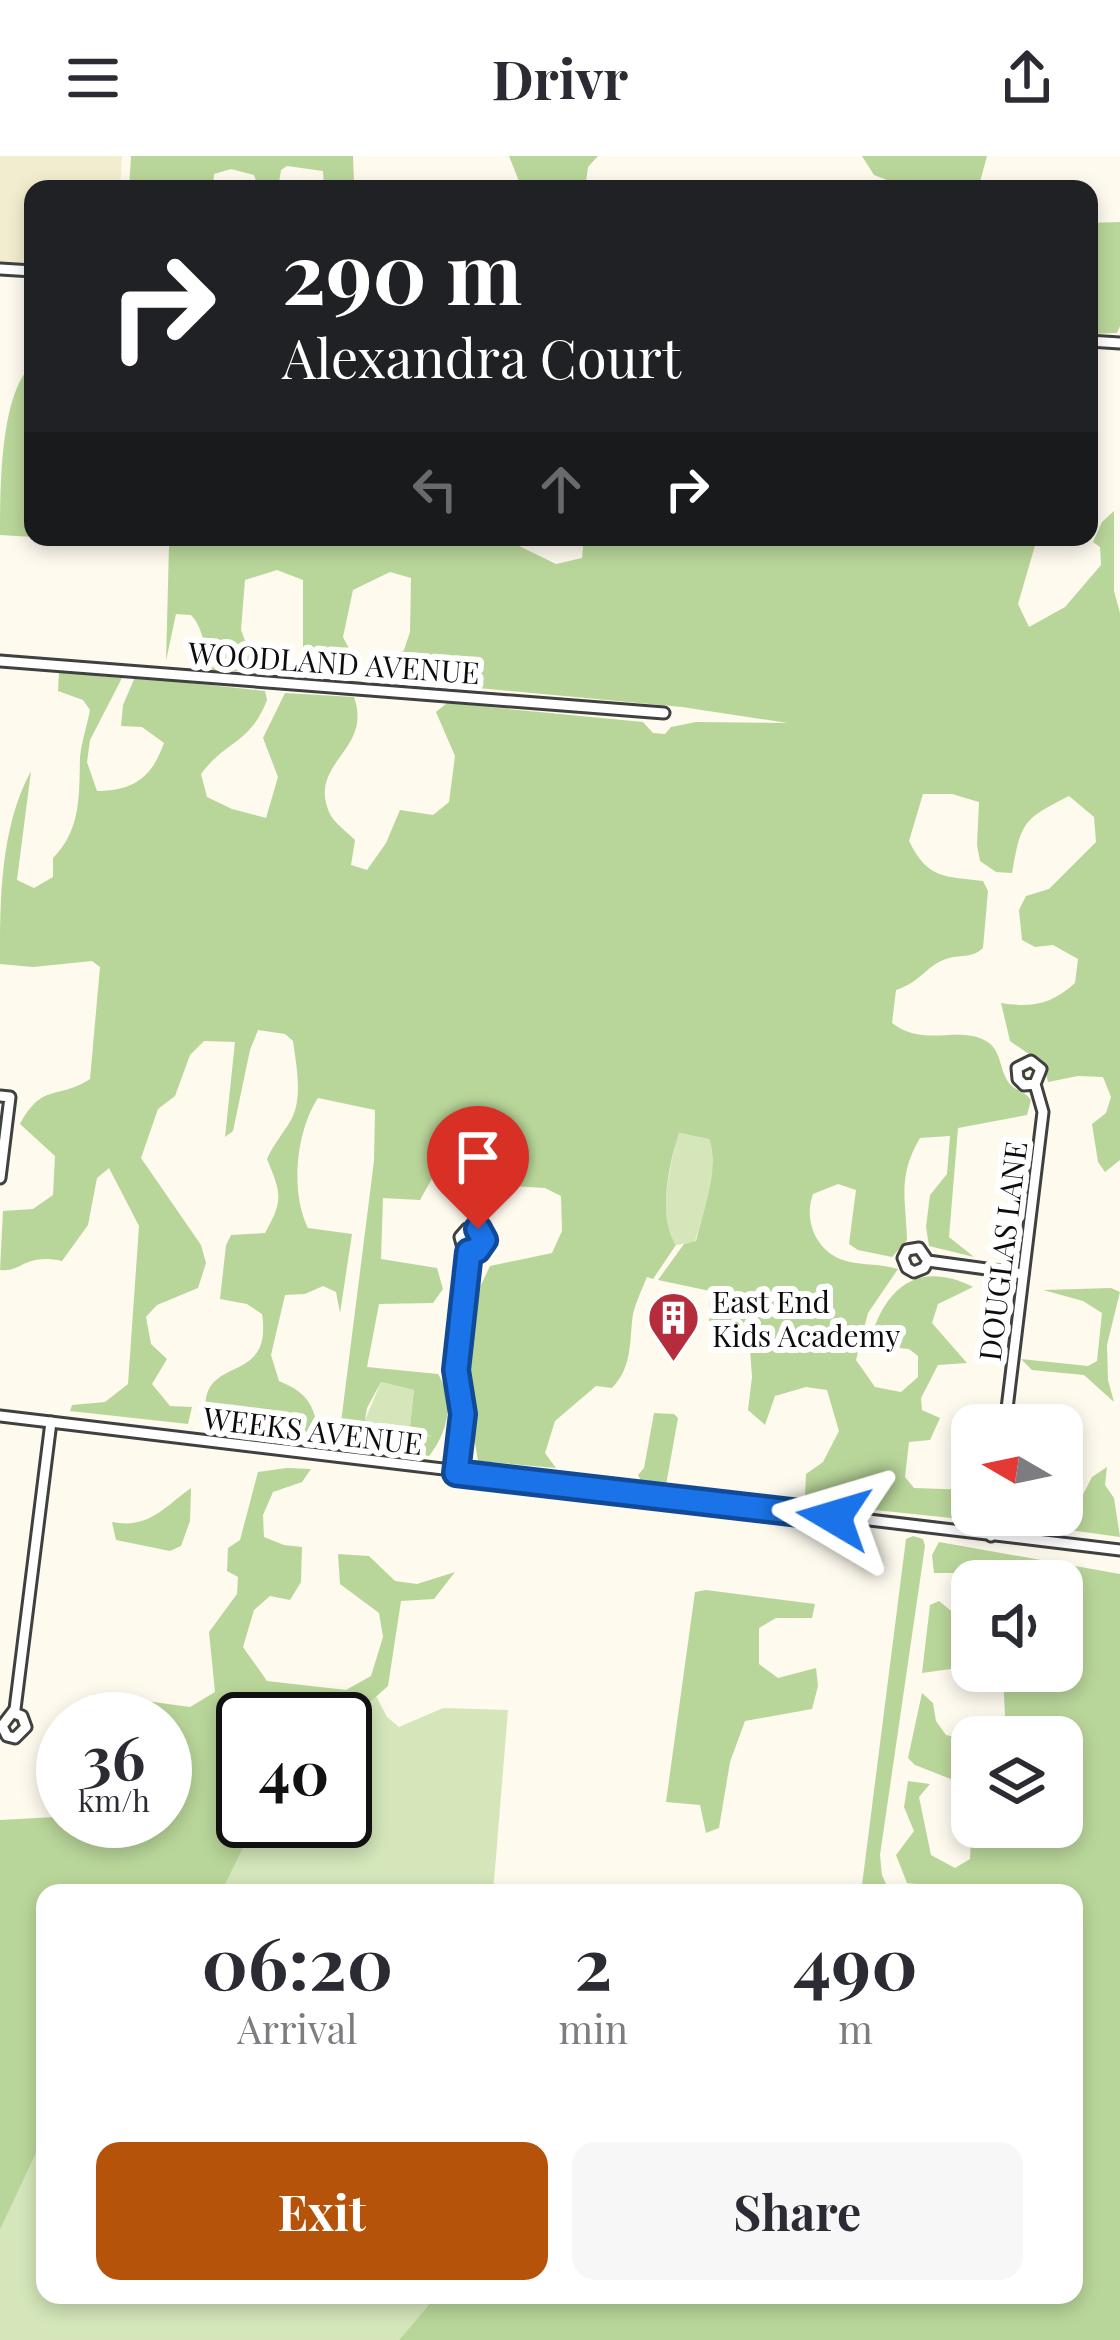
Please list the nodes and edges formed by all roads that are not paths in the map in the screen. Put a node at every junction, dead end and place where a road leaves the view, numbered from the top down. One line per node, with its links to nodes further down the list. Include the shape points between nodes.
1 (0, 661): 2 (street, WOODLAND AVENUE)
2 (664, 713)
3 (1035, 1084): 8 (street, DOUGLAS LANE, via 1042,1112)
4 (5, 1096): 5 (street)
5 (0, 1178)
6 (469, 1252): 12 (street, via 456,1370 463,1414)
7 (928, 1261): 8 (street)
8 (1023, 1274): 9 (street, DOUGLAS LANE)
9 (1008, 1404)
10 (0, 1416): 11 (street, WEEKS AVENUE)
11 (51, 1422): 12 (street, WEEKS AVENUE); 16 (street)
12 (456, 1473): 13 (street, WEEKS AVENUE)
13 (951, 1531)
14 (992, 1536): 15 (street, WEEKS AVENUE)
15 (1120, 1550)
16 (14, 1713)

